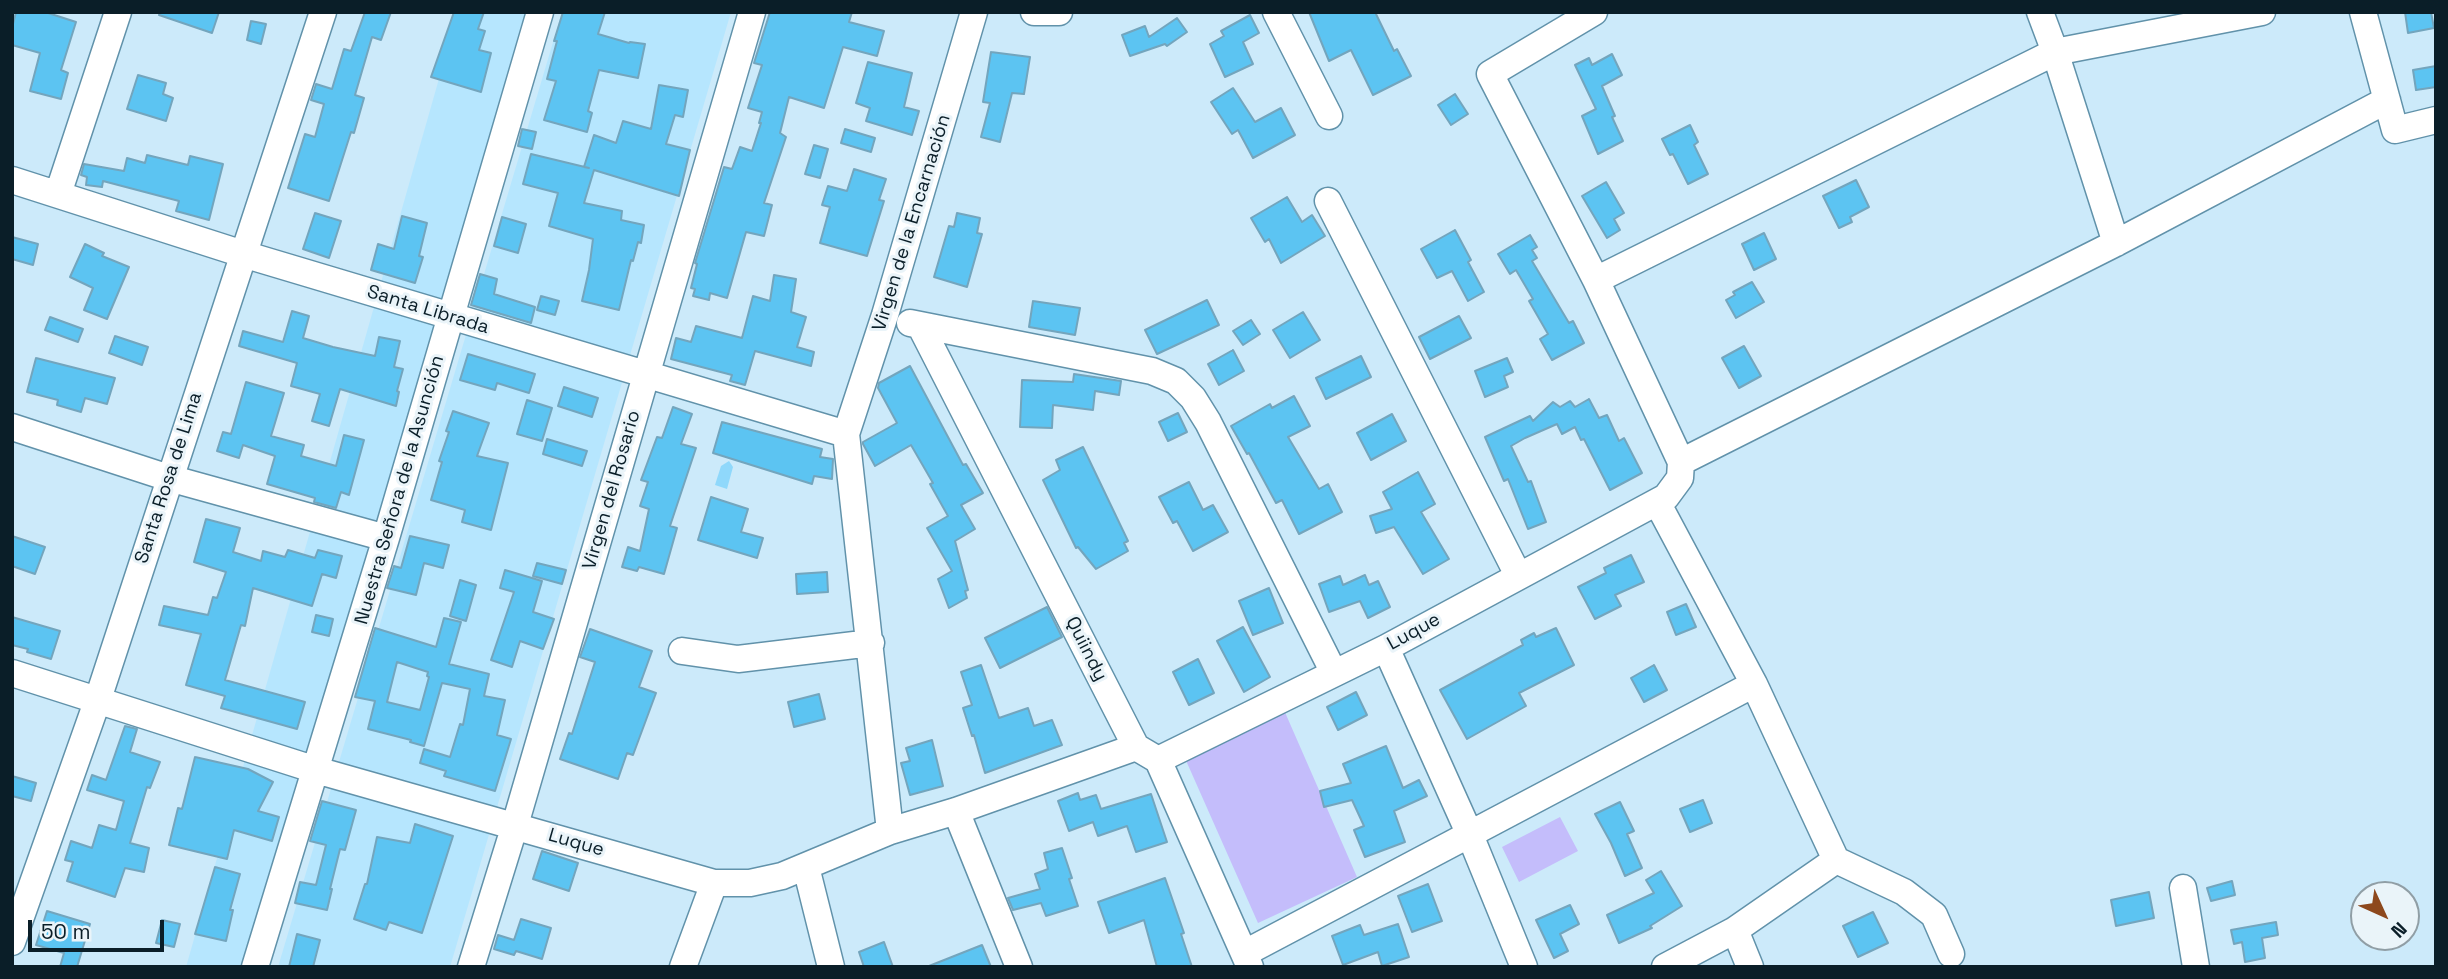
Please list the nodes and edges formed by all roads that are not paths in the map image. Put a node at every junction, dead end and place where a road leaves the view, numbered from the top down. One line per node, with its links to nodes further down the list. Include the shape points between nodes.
1 (118, 12): 18 (street)
2 (323, 12): 21 (street, Santa Rosa de Lima)
3 (540, 12): 24 (street, Nuestra Señora de la Asunción)
4 (752, 12): 26 (street, Virgen del Rosario)
5 (974, 12): 23 (street, Virgen de la Encarnación)
6 (1034, 12): 7 (street)
7 (1059, 12)
8 (1276, 12): 15 (street)
9 (1594, 12): 22 (street, via 1490,74)
10 (2040, 12): 13 (street)
11 (2262, 12): 13 (street)
12 (2363, 12): 14 (street)
13 (2055, 52): 20 (street); 22 (street)
14 (2387, 100): 16 (street, via 2395,130); 20 (street)
15 (1329, 116)
16 (2436, 120)
17 (12, 180): 18 (street, Santa Librada)
18 (58, 194): 21 (street, Santa Librada)
19 (1328, 201): 33 (street)
20 (2116, 243): 29 (street)
21 (243, 254): 24 (street, Santa Librada); 30 (street, Santa Rosa de Lima)
22 (1596, 280): 29 (street)
23 (885, 315): 25 (street); 28 (street, Virgen de la Encarnación)
24 (451, 317): 26 (street, Santa Librada); 32 (street, Nuestra Señora de la Asunción)
25 (921, 327): 38 (street, via 1152,371 1177,381 1208,422); 41 (street, Quiindy)
26 (646, 374): 28 (street, Santa Librada); 44 (street, Virgen del Rosario)
27 (12, 427): 30 (street)
28 (846, 433): 34 (street)
29 (1681, 462): 31 (street, via 1680,478)
30 (169, 478): 32 (street); 40 (street, Santa Rosa de Lima)
31 (1661, 499): 33 (street, Luque); 39 (street)
32 (386, 538): 42 (street, Nuestra Señora de la Asunción)
33 (1518, 575): 35 (street, Luque)
34 (871, 643): 36 (street, via 738,659); 45 (street)
35 (1386, 648): 38 (street, Luque); 46 (street)
36 (682, 652)
37 (12, 673): 40 (street, Luque)
38 (1334, 673): 41 (street, Luque)
39 (1754, 684): 46 (street); 47 (street)
40 (98, 699): 42 (street, Luque); 52 (street, Santa Rosa de Lima)
41 (1147, 754): 43 (street, Luque); 54 (street, Quiindy)
42 (316, 770): 44 (street, Luque); 55 (street, Nuestra Señora de la Asunción)
43 (956, 811): 45 (street, Luque); 59 (street)
44 (515, 825): 49 (street, Luque); 56 (street, Virgen del Rosario)
45 (890, 831): 48 (street, Luque)
46 (1470, 835): 54 (street); 60 (street)
47 (1836, 860): 51 (street); 53 (street, via 1904,892 1934,915)
48 (806, 867): 49 (street, Luque, via 750,883); 58 (street)
49 (715, 883): 57 (street)
50 (2183, 888): 63 (street)
51 (1735, 930): 61 (street); 62 (street)
52 (12, 942)
53 (1951, 954)
54 (1248, 960)
55 (255, 967)
56 (471, 967)
57 (683, 967)
58 (831, 967)
59 (1019, 967)
60 (1524, 967)
61 (1665, 967)
62 (1750, 967)
63 (2196, 967)

